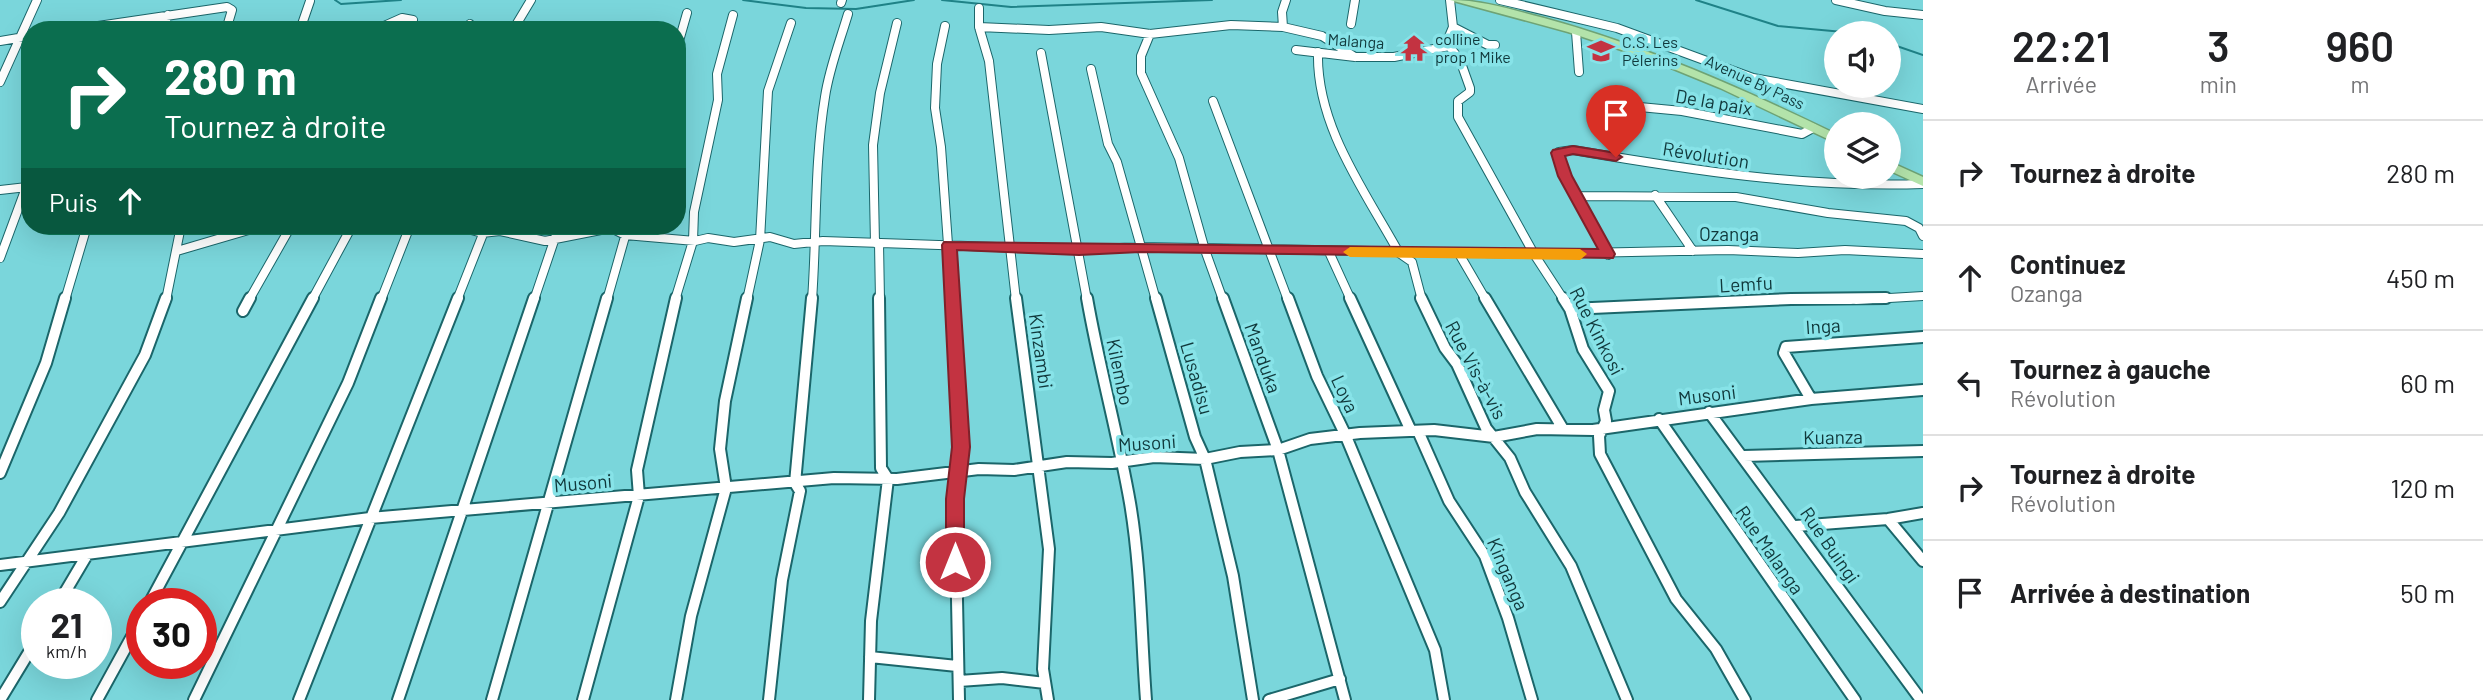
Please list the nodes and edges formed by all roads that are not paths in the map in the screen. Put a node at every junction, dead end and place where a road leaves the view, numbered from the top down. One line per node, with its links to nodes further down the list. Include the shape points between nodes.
1 (37, 0): 16 (street)
2 (531, 0): 21 (street)
3 (1286, 0): 28 (street)
4 (1355, 0): 25 (street)
5 (1450, 0): 29 (street)
6 (1456, 0): 30 (highway, Avenue By Pass)
7 (1500, 0): 46 (street, via 1617,28 1761,80)
8 (1836, 0): 15 (street)
9 (310, 1): 20 (street)
10 (979, 8): 27 (street, Kinzambi)
11 (687, 13): 22 (street)
12 (848, 14): 72 (street, via 825,93 816,165)
13 (168, 15): 17 (street); 18 (street); 19 (street, via 230,7)
14 (733, 15): 71 (street, via 717,74 718,100 694,212)
15 (1923, 15)
16 (27, 21)
17 (134, 21)
18 (166, 21)
19 (229, 21)
20 (303, 21)
21 (518, 21)
22 (685, 21)
23 (791, 23): 70 (street, via 768,91)
24 (897, 23): 73 (street, via 873,145)
25 (1351, 24)
26 (944, 26): 74 (street, via 935,108)
27 (979, 27): 32 (street, via 1101,27); 75 (street, Kinzambi, via 989,61)
28 (1283, 27): 32 (street, via 1231,25); 40 (street, via 1322,36)
29 (1454, 27): 35 (street); 36 (street)
30 (1576, 32): 42 (street); 47 (highway, Avenue By Pass, via 1685,69)
31 (21, 34): 33 (street)
32 (1150, 34): 78 (street, Manduka, via 1141,56 1141,73 1179,158)
33 (19, 38): 34 (street); 43 (street)
34 (0, 41)
35 (1495, 45)
36 (1449, 46): 40 (street, Malanga, via 1407,56); 85 (street, Rue Kinkosi, via 1469,81 1470,92 1458,102 1458,117)
37 (1296, 50): 38 (street, Malanga)
38 (1318, 52): 40 (street, Malanga); 84 (street, Rue Vis-à-vis, via 1317,72 1329,124)
39 (1041, 53): 77 (street, Kilembo)
40 (1355, 57)
41 (1091, 69): 76 (street, Lusadisu, via 1108,144)
42 (1579, 72)
43 (0, 82)
44 (1213, 102): 79 (street, Loya)
45 (1608, 104): 47 (street, De la paix, via 1682,111 1802,134)
46 (1922, 109)
47 (1813, 128): 48 (highway, Avenue By Pass)
48 (1824, 133)
49 (1901, 172): 50 (highway)
50 (1923, 183): 54 (street, Révolution, via 1896,186 1763,180 1573,150 1559,152 1559,162)
51 (21, 188): 52 (street)
52 (0, 190)
53 (1656, 195): 54 (street); 68 (street, via 1736,197 1906,221); 81 (street)
54 (1577, 196): 86 (street, Révolution)
55 (21, 203): 88 (street)
56 (84, 235): 108 (street, via 46,363)
57 (180, 235): 80 (street)
58 (230, 235): 80 (street)
59 (286, 235): 91 (street)
60 (347, 235): 121 (street)
61 (406, 235): 120 (street, via 348,383)
62 (483, 235): 117 (street)
63 (516, 235): 69 (street, Ozanga)
64 (556, 235): 69 (street)
65 (580, 235): 69 (street, Ozanga)
66 (625, 235): 114 (street)
67 (656, 235): 71 (street, Ozanga)
68 (1923, 236)
69 (554, 240): 115 (street)
70 (760, 240): 71 (street, Ozanga); 72 (street, Ozanga, via 774,237); 112 (street, via 725,401 720,449)
71 (693, 241): 113 (street, via 673,308 637,470)
72 (816, 243): 73 (street, Ozanga); 111 (street)
73 (877, 243): 74 (street, Ozanga); 110 (street, via 881,468)
74 (949, 245): 75 (street, Ozanga); 109 (street, via 961,447)
75 (1009, 247): 77 (street, Ozanga); 107 (street, Kinzambi)
76 (1140, 247): 77 (street, Ozanga); 78 (street, Ozanga); 105 (street, Lusadisu)
77 (1079, 250): 106 (street, Kilembo)
78 (1205, 250): 79 (street, Ozanga); 102 (street, Manduka)
79 (1270, 250): 82 (street, Ozanga); 100 (street, Loya, via 1317,376)
80 (177, 251): 124 (street, via 163,312 139,367)
81 (1693, 251): 86 (street, Ozanga); 87 (street, Ozanga)
82 (1329, 252): 84 (street, Ozanga); 99 (street, Kinganga)
83 (1458, 252): 84 (street, Ozanga); 85 (street, Ozanga); 98 (street)
84 (1399, 253): 101 (street, Rue Vis-à-vis, via 1412,262 1428,317)
85 (1534, 254): 86 (street, Ozanga); 90 (street, Rue Kinkosi)
86 (1608, 254)
87 (1923, 254)
88 (0, 258)
89 (1923, 296): 90 (street, Lemfu)
90 (1570, 309): 97 (street, Rue Kinkosi, via 1583,349 1609,391)
91 (243, 311)
92 (1923, 337): 94 (street, Inga, via 1786,347 1784,353)
93 (1923, 390): 94 (street, Musoni)
94 (1811, 399): 95 (street, Musoni)
95 (1709, 412): 96 (street, Musoni); 104 (street, Rue Buingi)
96 (1658, 419): 97 (street, Musoni); 156 (street, Rue Malanga)
97 (1602, 428): 98 (street, Musoni); 155 (street, Rue Kinkosi, via 1600,454 1652,554 1676,599 1716,649)
98 (1563, 429): 101 (street, Musoni, via 1513,431)
99 (1415, 431): 100 (street, Musoni); 101 (street, Musoni, via 1453,430); 153 (street, Kinganga, via 1449,501 1485,556)
100 (1345, 434): 102 (street, Musoni); 152 (street, Loya, via 1434,650)
101 (1494, 437): 154 (street, Rue Vis-à-vis, via 1571,566)
102 (1278, 450): 105 (street, Musoni); 133 (street, Manduka)
103 (1923, 451): 104 (street, Kuanza)
104 (1744, 456): 119 (street, Rue Buingi)
105 (1205, 459): 106 (street, Musoni); 149 (street, Lusadisu, via 1233,576)
106 (1123, 460): 107 (street, Musoni); 148 (street, Kilembo, via 1141,583)
107 (1039, 466): 109 (street, Musoni); 135 (street, Kinzambi, via 1049,549)
108 (0, 473)
109 (957, 473): 110 (street, Musoni); 132 (street)
110 (888, 479): 111 (street, Musoni); 130 (street)
111 (795, 483): 112 (street, Musoni); 144 (street, via 800,491 782,580)
112 (726, 488): 113 (street, Musoni); 143 (street, via 691,616)
113 (639, 496): 114 (street, Musoni); 142 (street)
114 (550, 503): 115 (street, Musoni); 141 (street)
115 (461, 511): 117 (street, Musoni); 140 (street)
116 (1923, 513): 118 (street)
117 (370, 518): 120 (street, Musoni); 139 (street)
118 (1888, 519): 119 (street); 123 (street)
119 (1796, 526): 157 (street, Rue Buingi)
120 (278, 530): 121 (street, Musoni); 138 (street)
121 (183, 541): 122 (street, Musoni); 127 (street)
122 (88, 555): 124 (street, Musoni); 126 (street)
123 (1923, 561)
124 (27, 562): 125 (street, Musoni); 128 (street)
125 (0, 565)
126 (68, 588)
127 (158, 588)
128 (0, 602)
129 (126, 647): 137 (street)
130 (870, 657): 132 (street); 145 (street)
131 (21, 665): 136 (street)
132 (957, 666): 134 (street)
133 (1340, 679): 150 (street); 151 (street, Manduka)
134 (959, 681): 135 (street, via 1002,678); 146 (street)
135 (1045, 683): 147 (street, Kinzambi)
136 (0, 700)
137 (97, 700)
138 (194, 700)
139 (299, 700)
140 (398, 700)
141 (492, 700)
142 (583, 700)
143 (676, 700)
144 (769, 700)
145 (869, 700)
146 (959, 700)
147 (1048, 700)
148 (1146, 700)
149 (1253, 700)
150 (1269, 700)
151 (1345, 700)
152 (1444, 700)
153 (1532, 700)
154 (1627, 700)
155 (1745, 700)
156 (1855, 700)
157 (1920, 700)

